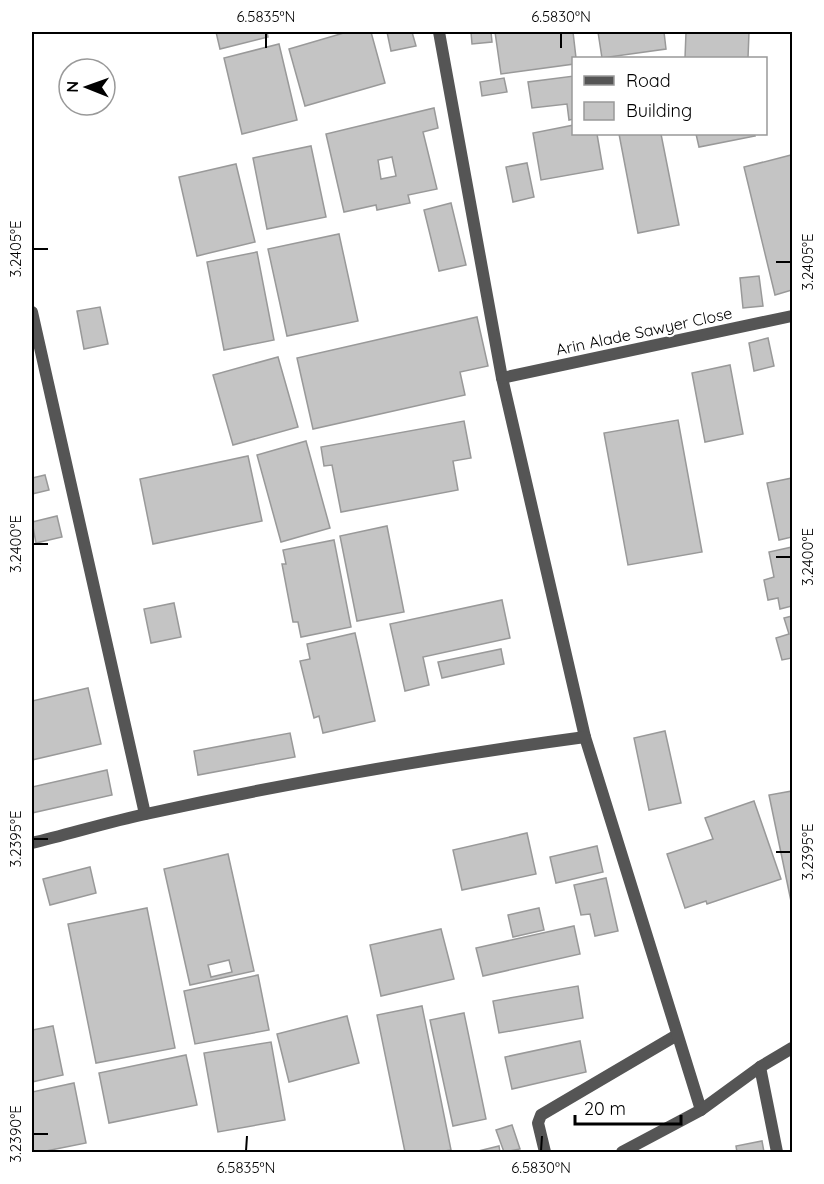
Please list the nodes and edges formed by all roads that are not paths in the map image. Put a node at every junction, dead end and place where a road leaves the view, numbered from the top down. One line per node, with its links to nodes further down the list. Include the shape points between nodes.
1 (439, 32): 4 (street)
2 (32, 312): 6 (street)
3 (792, 315): 4 (street, Arin Alade Sawyer Close)
4 (502, 378): 5 (street)
5 (585, 737): 6 (street, via 370,769); 8 (street)
6 (145, 814): 7 (street)
7 (32, 843)
8 (677, 1035): 11 (street); 12 (street, via 541,1115 539,1133)
9 (792, 1048): 10 (street)
10 (760, 1067): 11 (street); 14 (street)
11 (701, 1110): 13 (street)
12 (545, 1152)
13 (622, 1152)
14 (777, 1152)

